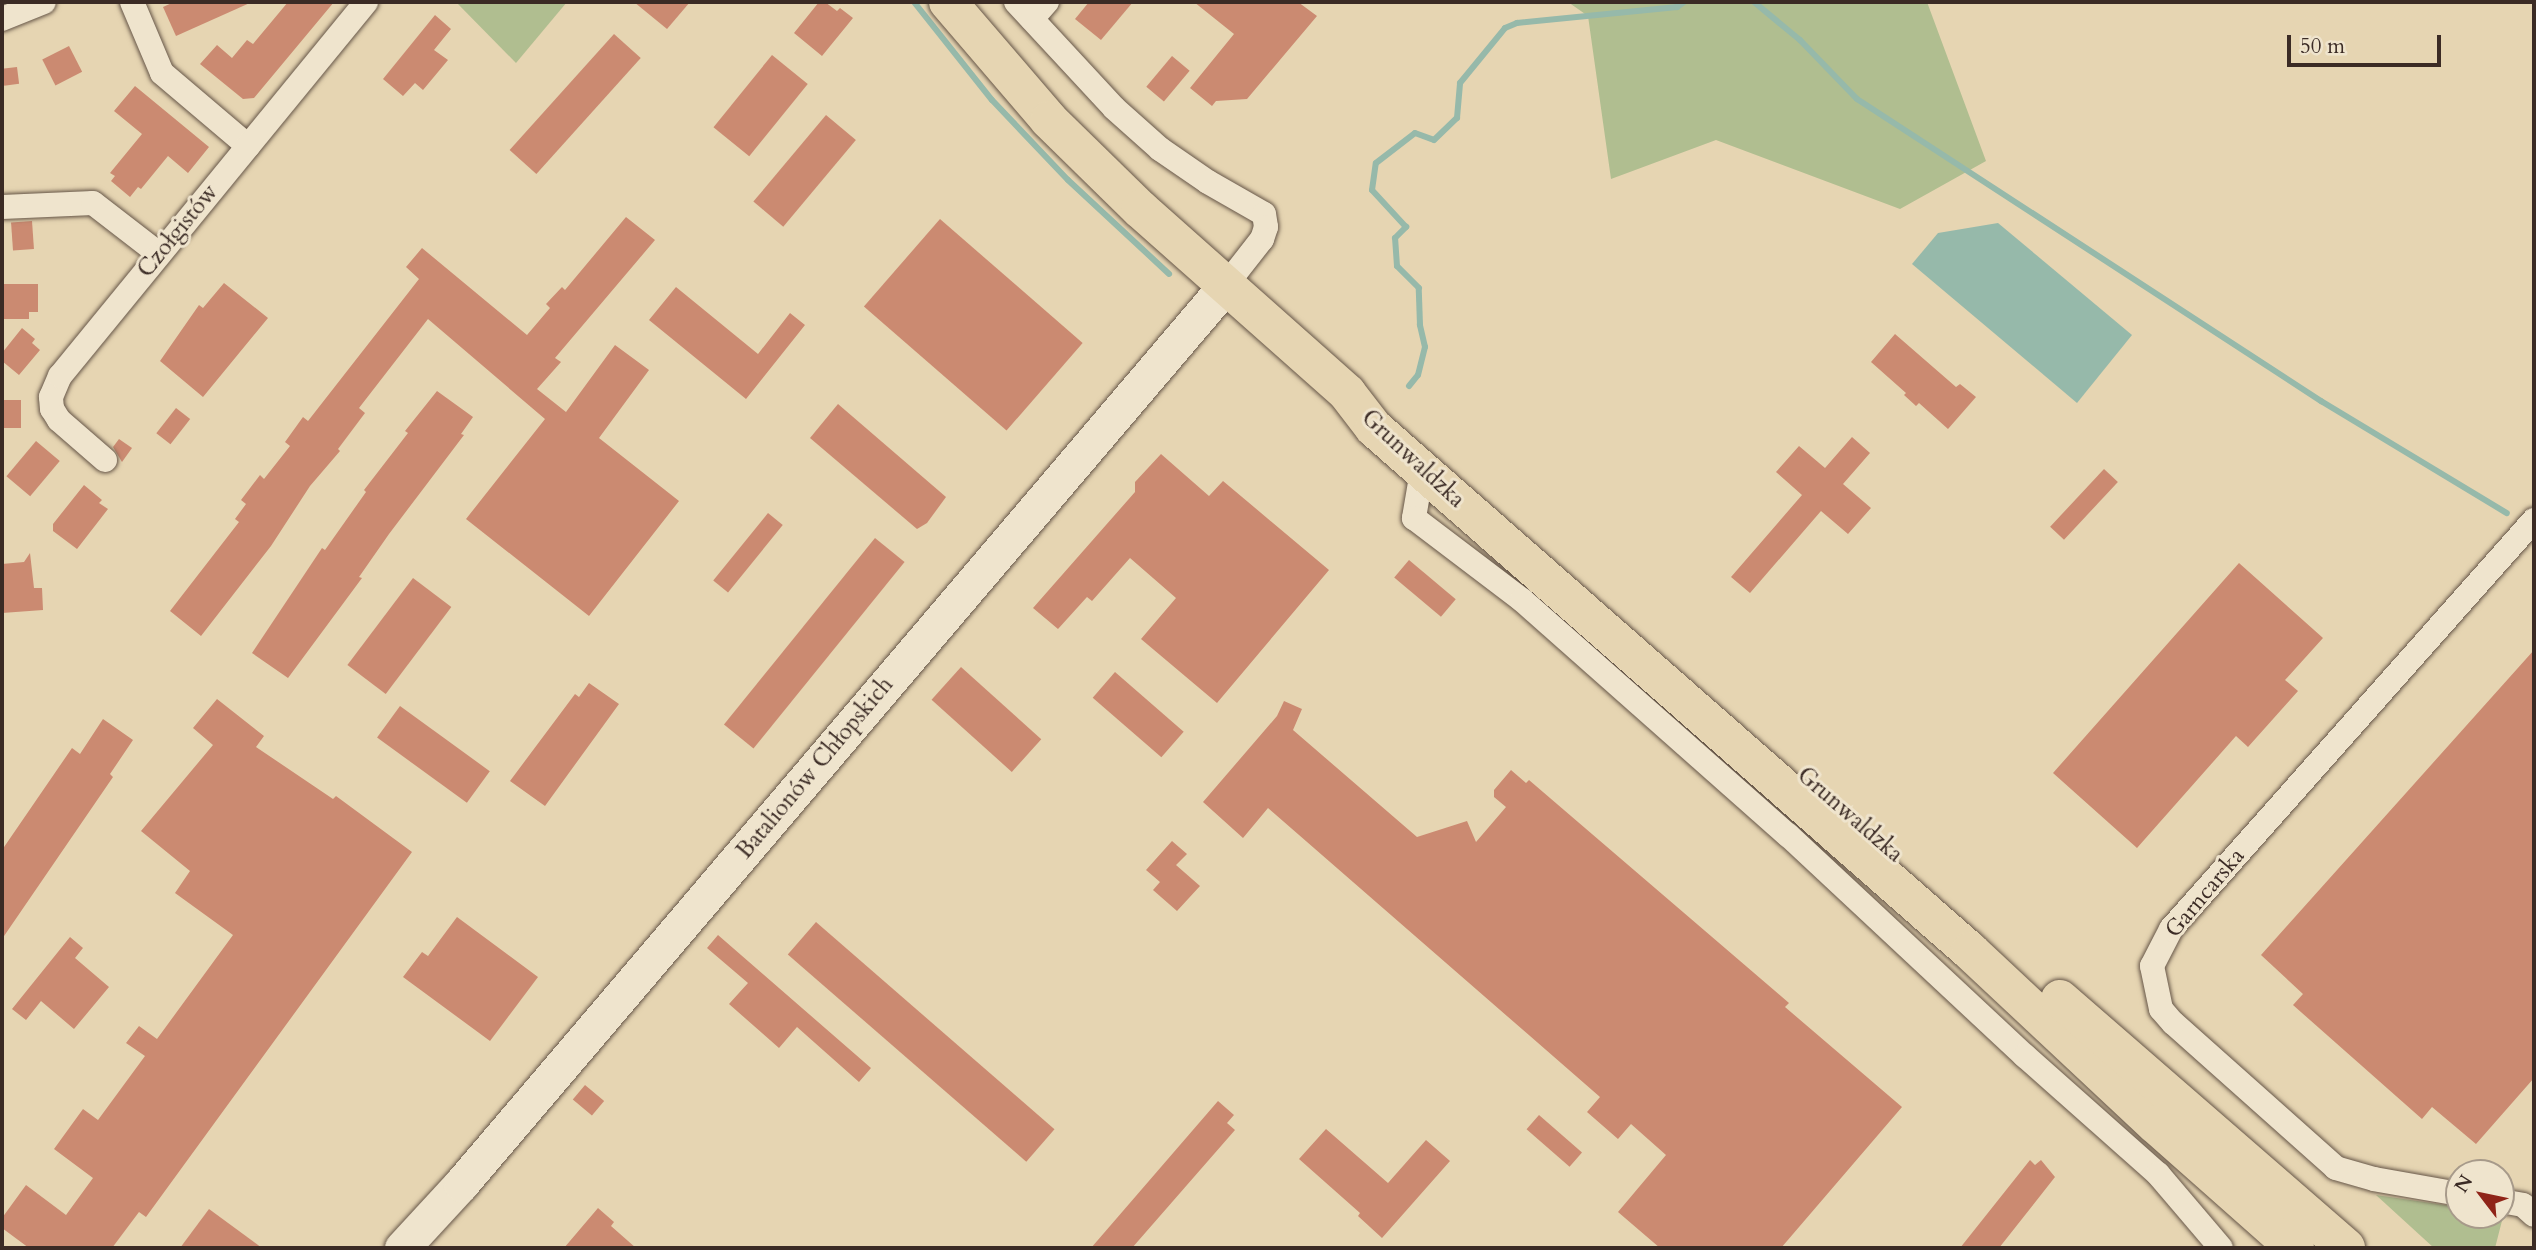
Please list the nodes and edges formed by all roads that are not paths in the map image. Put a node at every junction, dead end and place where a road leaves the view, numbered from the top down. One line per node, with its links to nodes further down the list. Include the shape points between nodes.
1 (44, 2): 6 (street)
2 (132, 2): 7 (street, via 162,73)
3 (366, 2): 7 (street, Czołgistów)
4 (948, 2): 10 (main road, Grunwaldzka, via 1049,120)
5 (1032, 7): 10 (street, via 1114,108 1160,149 1264,214 1262,239)
6 (2, 19)
7 (248, 146): 9 (street, Czołgistów)
8 (2, 207): 9 (street, via 93,203)
9 (159, 254): 12 (street, Czołgistów, via 60,376 51,397 51,409 59,420)
10 (1226, 285): 11 (main road, Grunwaldzka); 18 (street, Batalionów Chłopskich)
11 (1347, 393): 13 (main road, Grunwaldzka, via 1374,428); 21 (main road, Grunwaldzka, via 1387,414)
12 (105, 460)
13 (1422, 471): 19 (street, via 1414,518 1522,600 1788,835 2158,1174); 20 (main road, Grunwaldzka, via 2001,979)
14 (2534, 520): 15 (street, Garncarska, via 2171,929 2152,966 2161,1009 2173,1023 2336,1168 2374,1180)
15 (2445, 1192)
16 (2515, 1204): 17 (street)
17 (2534, 1215)
18 (402, 1248)
19 (2221, 1248)
20 (2295, 1248)
21 (2346, 1248)

